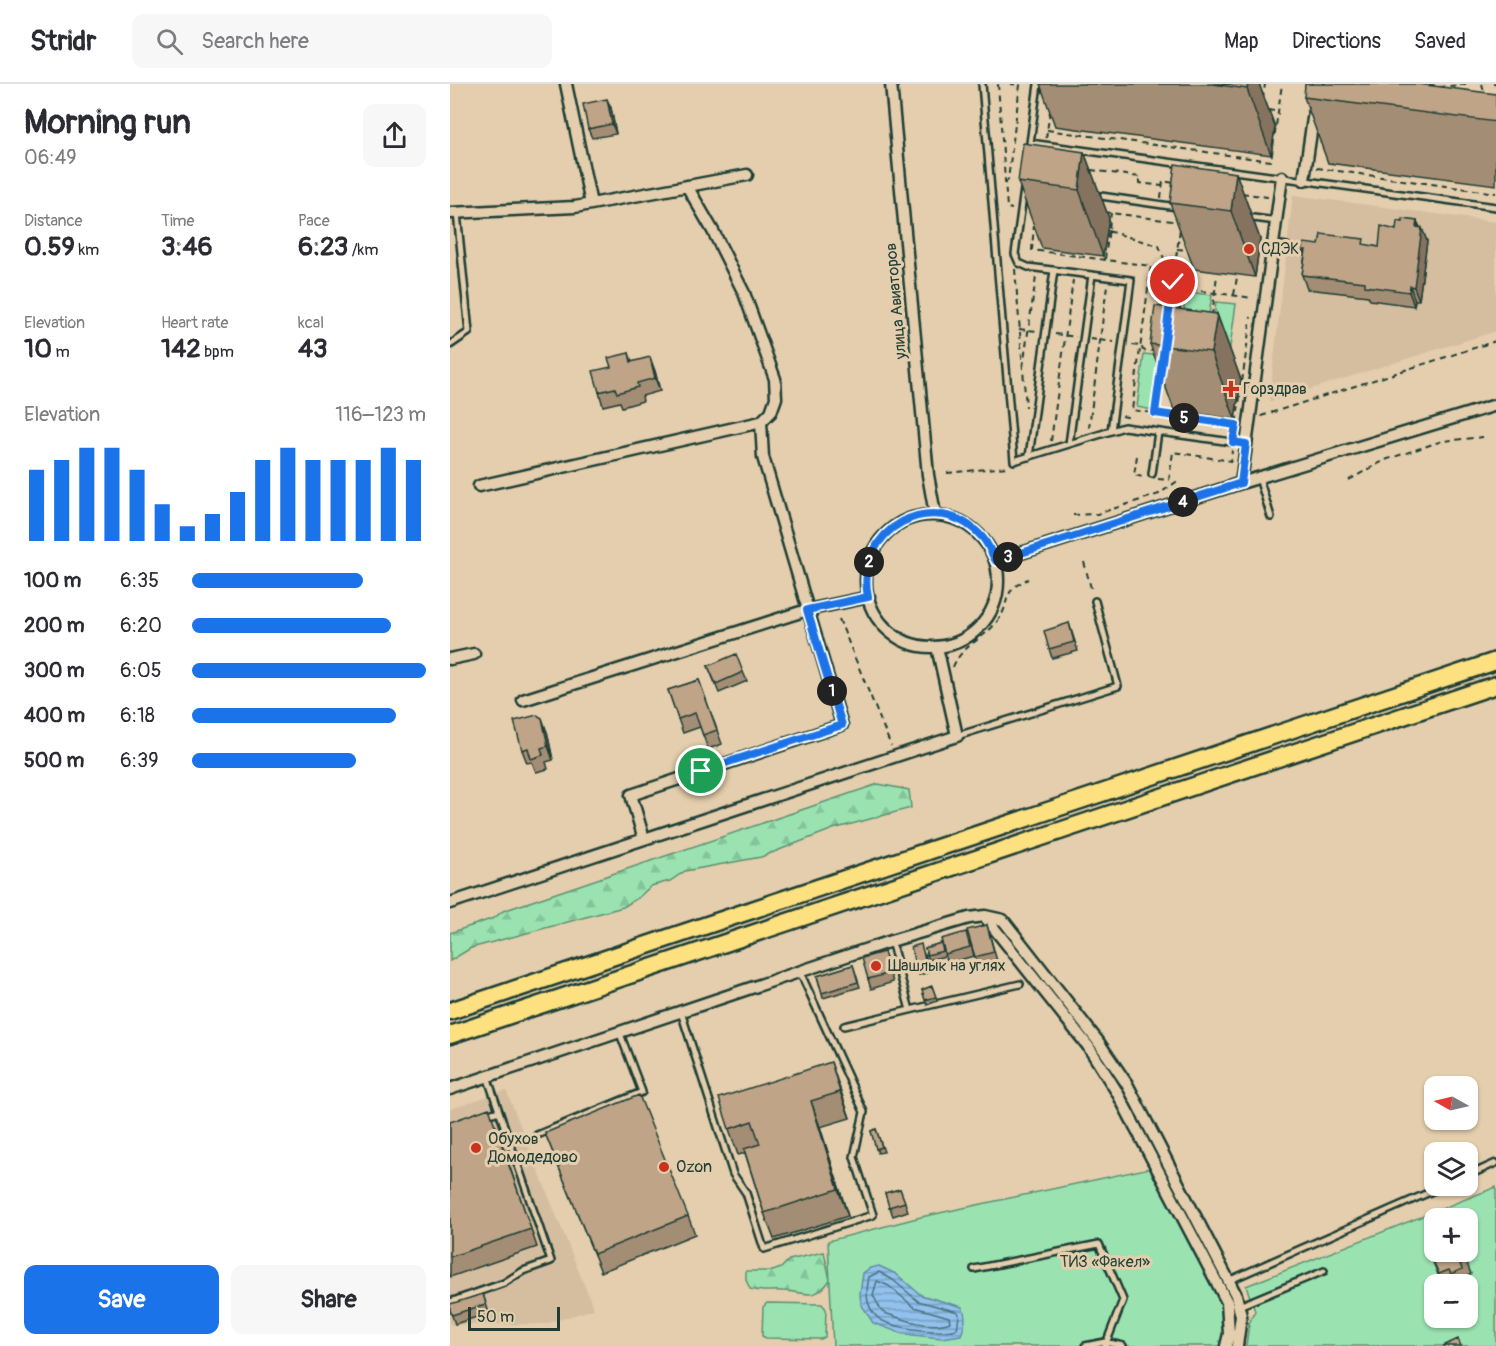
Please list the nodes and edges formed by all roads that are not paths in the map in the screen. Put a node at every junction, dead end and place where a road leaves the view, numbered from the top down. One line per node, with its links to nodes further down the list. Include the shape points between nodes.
1 (566, 84): 14 (street)
2 (891, 84): 36 (street, улица Авиаторов)
3 (982, 84): 31 (lane, via 1014,461)
4 (1038, 84): 6 (lane)
5 (1318, 84): 10 (street)
6 (1030, 143): 7 (lane); 9 (lane)
7 (1029, 154)
8 (747, 175): 11 (street)
9 (1282, 177): 10 (lane); 19 (street)
10 (1304, 180): 15 (lane)
11 (687, 186): 14 (street); 26 (street, via 744,293 775,380 776,398 771,412)
12 (1032, 186): 22 (lane, via 1024,185 1015,254 1019,263)
13 (1084, 194): 16 (lane)
14 (591, 204): 17 (street)
15 (1496, 207)
16 (1183, 208)
17 (453, 213): 24 (lane, via 469,332)
18 (1241, 216): 19 (lane)
19 (1276, 221): 20 (street)
20 (1273, 244): 21 (lane); 30 (street)
21 (1287, 246)
22 (1054, 270): 23 (lane); 31 (lane)
23 (1092, 275): 27 (lane, via 1131,280); 29 (lane)
24 (450, 345)
25 (1496, 405): 33 (street)
26 (761, 422): 35 (street); 41 (street, via 763,458)
27 (1111, 431): 28 (lane, via 1124,427); 29 (lane)
28 (1158, 432): 30 (lane); 32 (lane)
29 (1069, 444): 31 (lane)
30 (1246, 444): 34 (street)
31 (1029, 457)
32 (1152, 474)
33 (1259, 478): 34 (street); 37 (lane)
34 (1241, 483): 38 (street)
35 (479, 486)
36 (935, 514): 38 (street, via 961,520 983,537); 39 (street, via 908,518 885,532 870,555 865,581)
37 (1272, 516)
38 (996, 561): 42 (street, via 998,585 993,608 979,627 960,641)
39 (868, 597): 41 (street); 42 (street, via 887,630 910,644)
40 (1095, 601): 48 (lane, via 1118,686)
41 (807, 610): 47 (street); 49 (street, via 842,725 631,795)
42 (937, 647): 48 (street)
43 (474, 654): 44 (street)
44 (450, 659)
45 (1496, 662): 57 (highway)
46 (1496, 685): 60 (highway)
47 (523, 700)
48 (957, 736): 49 (street)
49 (644, 839): 50 (street)
50 (450, 903)
51 (985, 916): 52 (street); 75 (street, via 1003,920 1127,1084); 81 (street, via 1088,1046 1118,1092 1227,1302)
52 (891, 940): 53 (street); 56 (lane)
53 (800, 970): 55 (street); 61 (lane)
54 (1020, 984): 56 (lane)
55 (681, 1010): 59 (street); 67 (lane)
56 (910, 1010): 58 (lane)
57 (450, 1011)
58 (844, 1026)
59 (620, 1031): 63 (street); 69 (lane, via 642,1092)
60 (450, 1035)
61 (845, 1070): 62 (lane); 67 (lane, via 864,1112 854,1157 873,1215 764,1249)
62 (834, 1073)
63 (487, 1076): 64 (street); 66 (lane)
64 (450, 1089)
65 (721, 1110): 67 (lane)
66 (499, 1111): 68 (lane); 76 (lane, via 551,1261)
67 (713, 1112)
68 (479, 1118)
69 (537, 1135)
70 (1496, 1163): 71 (lane)
71 (1478, 1171)
72 (1424, 1195): 75 (lane)
73 (974, 1269): 78 (lane, via 1099,1244 1122,1299)
74 (1324, 1271): 77 (lane)
75 (1228, 1281): 77 (street)
76 (450, 1302)
77 (1239, 1306): 82 (street)
78 (1105, 1344): 79 (lane); 80 (lane)
79 (1085, 1346)
80 (1123, 1346)
81 (1226, 1346)
82 (1238, 1346)

